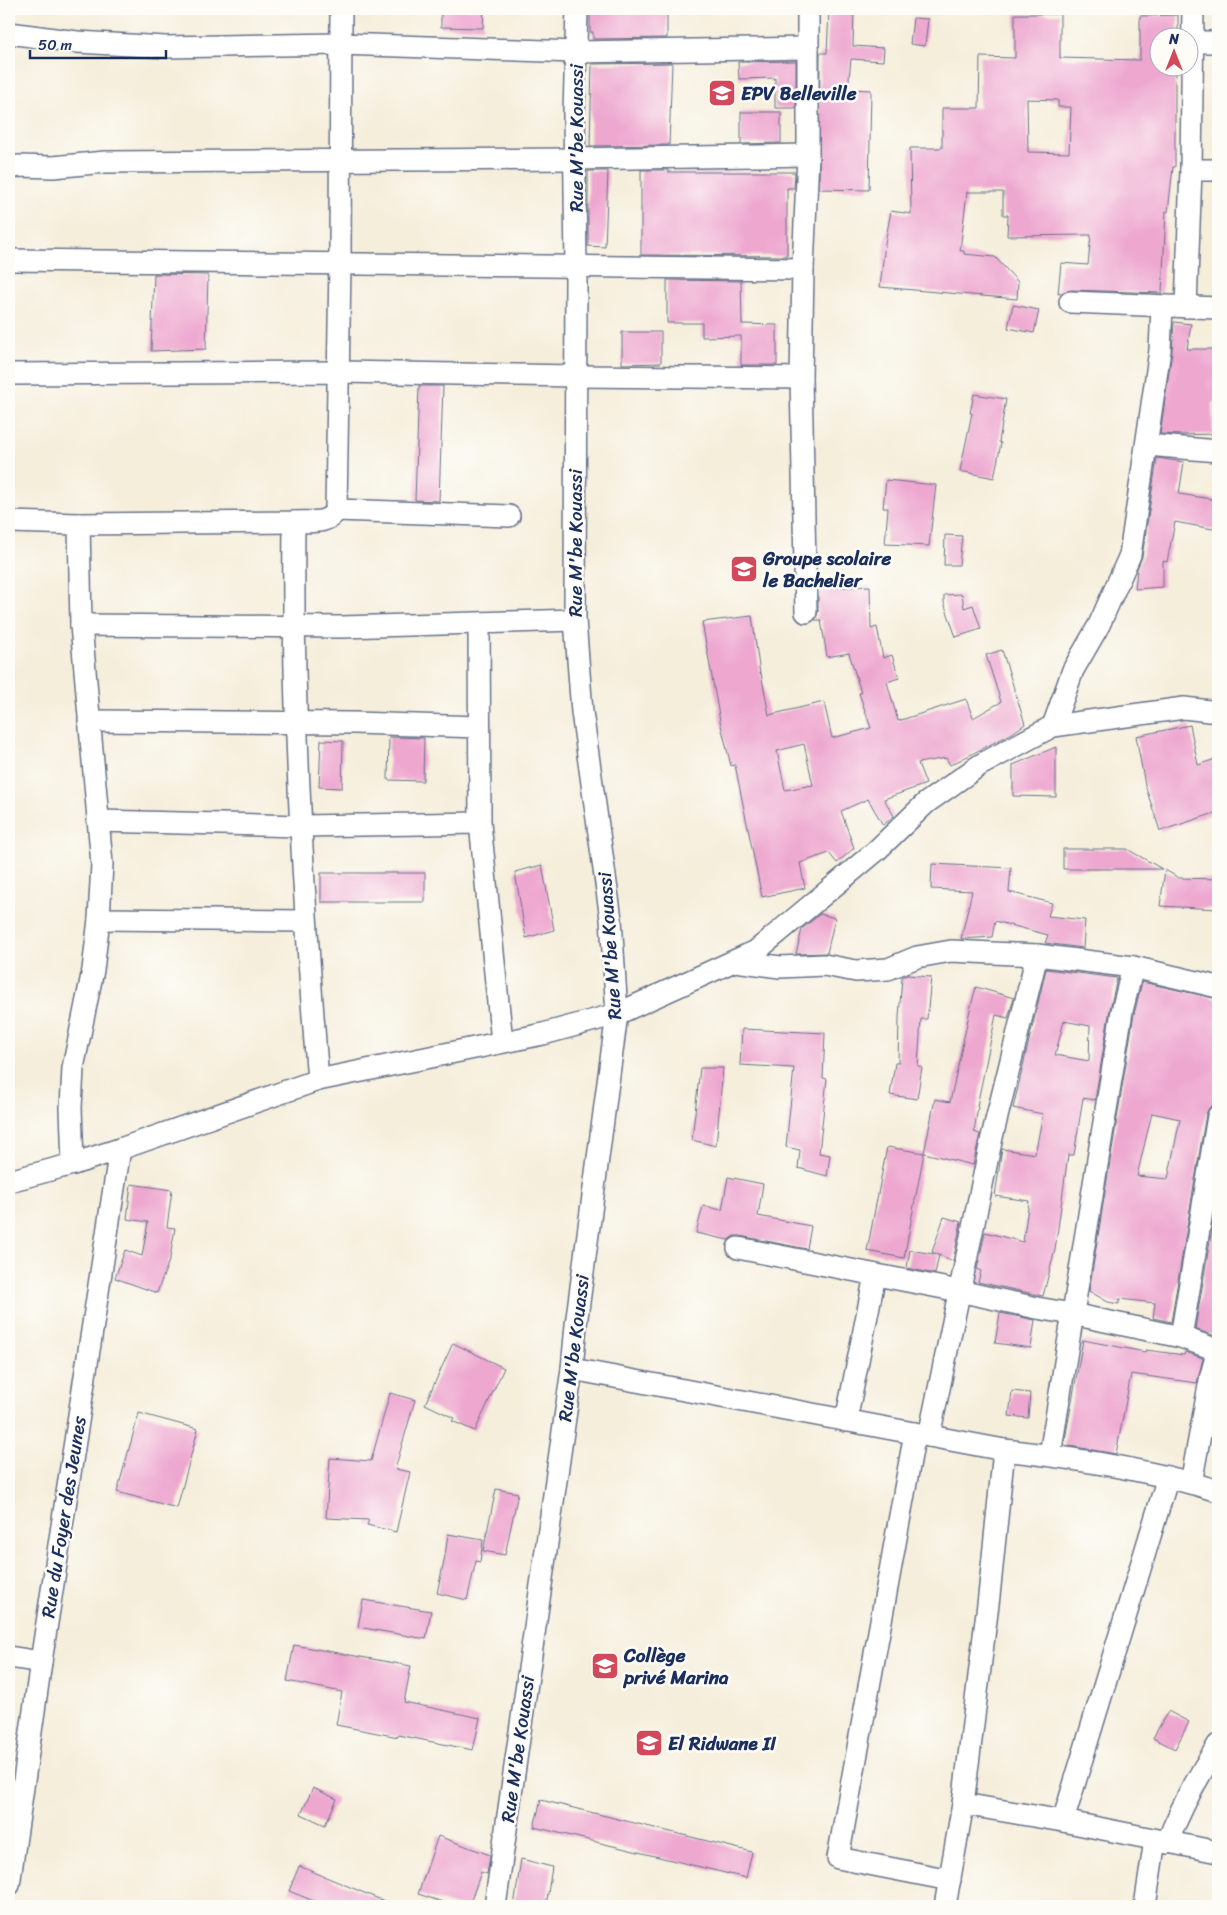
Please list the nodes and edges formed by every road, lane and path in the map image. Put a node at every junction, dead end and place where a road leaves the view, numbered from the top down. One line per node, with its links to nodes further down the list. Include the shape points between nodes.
1 (341, 9): 9 (street)
2 (578, 9): 11 (street, Rue M'be Kouassi)
3 (808, 9): 10 (street)
4 (1193, 9): 5 (street)
5 (1194, 28)
6 (9, 33): 9 (street, via 77,42 165,47)
7 (1200, 42): 8 (street)
8 (1218, 42)
9 (340, 44): 11 (street); 14 (street)
10 (808, 48): 11 (street); 13 (street)
11 (576, 52): 15 (street, Rue M'be Kouassi)
12 (1193, 78): 17 (street)
13 (808, 155): 15 (street); 22 (street)
14 (341, 159): 15 (street); 16 (street, via 105,162); 20 (street)
15 (574, 159): 21 (street, Rue M'be Kouassi)
16 (9, 169)
17 (1190, 170): 18 (street); 25 (street)
18 (1218, 170)
19 (9, 260): 20 (street)
20 (340, 264): 21 (street); 27 (street)
21 (576, 267): 22 (street); 29 (street, Rue M'be Kouassi)
22 (802, 269): 30 (street)
23 (1070, 302): 24 (street)
24 (1162, 307): 25 (street); 31 (street, via 1160,350)
25 (1186, 307): 26 (street)
26 (1218, 308)
27 (339, 372): 28 (street); 29 (street); 33 (street)
28 (9, 374)
29 (576, 376): 30 (street); 39 (street, Rue M'be Kouassi)
30 (801, 378): 38 (street)
31 (1147, 445): 32 (street); 46 (street, via 1130,555 1099,625 1073,670)
32 (1218, 451)
33 (336, 510): 34 (street); 36 (street, via 327,520)
34 (509, 516)
35 (9, 522): 37 (street)
36 (294, 522): 37 (street); 42 (street)
37 (79, 524): 41 (street)
38 (806, 612)
39 (575, 620): 40 (street); 57 (street, Rue M'be Kouassi, via 582,712 611,919)
40 (479, 624): 42 (street); 47 (street)
41 (81, 625): 42 (street); 44 (street)
42 (293, 627): 45 (street)
43 (1218, 712): 46 (street, via 1184,708)
44 (89, 722): 45 (street); 48 (street)
45 (297, 722): 47 (street); 50 (street)
46 (1052, 726): 54 (street, via 980,765 926,803 876,851 756,951)
47 (479, 728): 49 (street)
48 (98, 821): 50 (street); 51 (street, via 102,864)
49 (480, 823): 50 (street); 58 (street)
50 (302, 826): 52 (street)
51 (99, 919): 52 (street); 62 (street, via 93,970 73,1068)
52 (305, 920): 59 (street)
53 (1036, 955): 54 (street, via 951,951 917,957 888,969 856,972 824,965 780,967); 55 (street); 66 (street)
54 (735, 961): 57 (street)
55 (1133, 967): 56 (street); 67 (street, via 1122,1011)
56 (1218, 988)
57 (617, 1014): 58 (street); 70 (street, Rue M'be Kouassi)
58 (502, 1042): 59 (street)
59 (318, 1080): 61 (street)
60 (1218, 1116): 68 (street)
61 (120, 1149): 62 (street); 79 (street, Rue du Foyer des Jeunes)
62 (73, 1164): 63 (street)
63 (9, 1181)
64 (738, 1248): 65 (street)
65 (875, 1275): 66 (street); 71 (street)
66 (959, 1291): 67 (street); 72 (street)
67 (1072, 1314): 68 (street); 74 (street)
68 (1181, 1336): 69 (street)
69 (1218, 1350): 76 (street)
70 (572, 1369): 71 (street); 87 (street, Rue M'be Kouassi)
71 (846, 1421): 72 (street)
72 (922, 1435): 73 (street); 85 (street, via 838,1858)
73 (1004, 1450): 74 (street); 81 (street)
74 (1050, 1456): 75 (street)
75 (1168, 1478): 76 (street); 82 (street)
76 (1191, 1483): 77 (street)
77 (1218, 1491)
78 (9, 1657): 79 (street)
79 (41, 1662): 86 (street, Rue du Foyer des Jeunes)
80 (1218, 1744): 83 (street)
81 (963, 1804): 82 (street); 85 (street)
82 (1063, 1821): 83 (street)
83 (1161, 1841): 84 (street); 89 (street, via 1148,1879)
84 (1218, 1852)
85 (950, 1880): 88 (street)
86 (9, 1885)
87 (495, 1906)
88 (945, 1906)
89 (1145, 1906)

